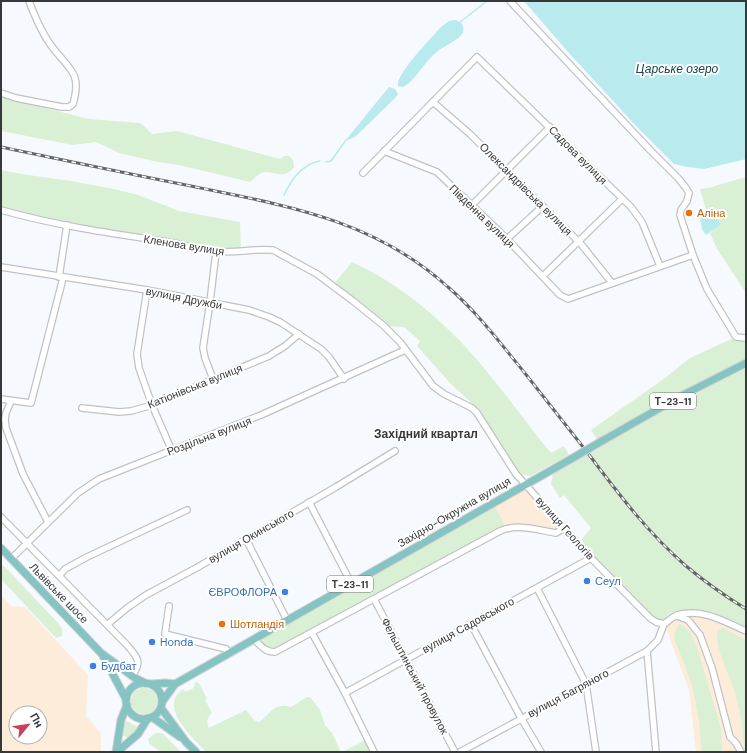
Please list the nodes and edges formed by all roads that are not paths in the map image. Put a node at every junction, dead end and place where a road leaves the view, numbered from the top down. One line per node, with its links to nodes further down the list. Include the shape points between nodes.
1 (29, 1): 3 (street, via 40,28 74,73 77,86 73,104 62,107)
2 (510, 1): 17 (street, via 686,188 688,198 680,215)
3 (1, 93)
4 (433, 102): 5 (street, Садова вулиця, via 477,57); 6 (street); 7 (street, Олександрівська вулиця)
5 (550, 128): 7 (street); 9 (street, Садова вулиця)
6 (384, 151): 8 (street); 10 (street, Південна вулиця, via 437,172)
7 (507, 171): 10 (street); 11 (street, Олександрівська вулиця)
8 (363, 173)
9 (622, 199): 15 (street); 18 (street, Садова вулиця, via 642,222)
10 (471, 206): 14 (street, Південна вулиця)
11 (543, 206): 14 (street); 15 (street, Олександрівська вулиця)
12 (1, 210): 13 (street, Кленова вулиця)
13 (67, 226): 16 (street, Кленова вулиця); 21 (street)
14 (507, 239): 20 (street, Південна вулиця)
15 (578, 242): 20 (street); 22 (street, Олександрівська вулиця)
16 (216, 252): 24 (street); 27 (street, Кленова вулиця, via 273,250 284,255 333,285 384,326)
17 (693, 255): 18 (street); 26 (street, via 707,288 736,337)
18 (660, 266): 22 (street)
19 (1, 267): 21 (street, вулиця Дружби)
20 (543, 276): 22 (street, Південна вулиця, via 560,295 568,298)
21 (61, 278): 23 (street, вулиця Дружби); 32 (street, via 31,403)
22 (612, 283)
23 (147, 290): 24 (street, вулиця Дружби); 33 (street, via 137,354 139,368)
24 (210, 302): 25 (street, вулиця Дружби, via 269,317); 30 (street, via 202,348)
25 (300, 334): 29 (street, вулиця Дружби, via 321,349); 30 (street, Катіонівська вулиця, via 269,356)
26 (746, 338)
27 (406, 350): 29 (street, Роздільна вулиця); 37 (street, Кленова вулиця, via 433,386 477,413)
28 (746, 363): 37 (main road, Західно-Окружна вулиця / Т-23-11, bridge, via 681,396)
29 (344, 378): 35 (street, Роздільна вулиця)
30 (213, 379): 33 (street, Катіонівська вулиця)
31 (1, 399): 32 (street)
32 (11, 401): 41 (street, via 6,413 6,428 23,474)
33 (152, 405): 34 (street, Катіонівська вулиця, via 119,412); 35 (street)
34 (82, 408)
35 (172, 451): 41 (street, Роздільна вулиця, via 99,479 78,493)
36 (395, 451): 38 (street, вулиця Окинського)
37 (525, 484): 42 (street, вулиця Геологів); 49 (main road, Західно-Окружна вулиця / Т-23-11)
38 (309, 502): 43 (street, вулиця Окинського); 49 (street)
39 (187, 510): 48 (street, via 87,557 65,569)
40 (1, 517): 44 (street)
41 (48, 522): 44 (street, Роздільна вулиця)
42 (564, 528): 46 (street, вулиця Геологів); 51 (street, via 556,533 505,528)
43 (246, 539): 54 (street); 55 (street, вулиця Окинського, via 146,595)
44 (28, 543): 47 (street, Роздільна вулиця); 48 (street)
45 (1, 548): 47 (main road, Львівське шосе)
46 (591, 558): 50 (street, вулиця Садовського); 57 (street, вулиця Геологів, via 639,608 656,622)
47 (11, 559): 62 (main road, Львівське шосе)
48 (60, 575): 55 (street)
49 (351, 583): 54 (main road, Західно-Окружна вулиця / Т-23-11)
50 (537, 588): 56 (street, вулиця Садовського); 68 (street)
51 (374, 599): 59 (street); 64 (street, Фельштинський провулок)
52 (169, 606): 63 (street, via 165,634 226,648)
53 (676, 616): 57 (street); 58 (street, via 708,614); 83 (street, via 688,620 700,635 712,668 730,737)
54 (287, 620): 60 (main road, Західно-Окружна вулиця / Т-23-11)
55 (108, 624): 65 (street, via 137,658 139,663)
56 (471, 624): 64 (street, вулиця Садовського); 73 (street)
57 (664, 624): 61 (street, вулиця Багряного, via 658,640)
58 (746, 631)
59 (312, 633): 60 (street, via 276,652 264,649); 69 (street)
60 (254, 639): 63 (main road, Західно-Окружна вулиця / Т-23-11)
61 (647, 651): 68 (street, вулиця Багряного); 82 (street)
62 (101, 653): 65 (main road, Львівське шосе); 70 (main road, Львівське шосе)
63 (229, 653): 67 (main road, Західно-Окружна вулиця / Т-23-11)
64 (407, 659): 69 (street, вулиця Садовського); 78 (street, Фельштинський провулок)
65 (132, 676): 66 (main road, Львівське шосе)
66 (148, 684): 67 (main road); 70 (main road, Т-23-11, via 135,686 128,694); 71 (main road, via 159,692)
67 (175, 684): 71 (main road, Західно-Окружна вулиця / Т-23-11)
68 (586, 684): 73 (street, вулиця Багряного); 81 (street)
69 (345, 693): 77 (street)
70 (126, 702): 72 (main road, via 137,718); 75 (main road, Т-23-11)
71 (161, 705): 72 (main road, Т-23-11, via 158,712); 74 (main road)
72 (150, 718): 74 (main road); 75 (main road, Т-23-11, via 138,734)
73 (521, 718): 79 (street, вулиця Багряного); 80 (street)
74 (186, 742): 76 (main road)
75 (117, 752)
76 (196, 752)
77 (374, 752)
78 (455, 752)
79 (460, 752)
80 (541, 752)
81 (596, 752)
82 (656, 752)
83 (741, 752)

